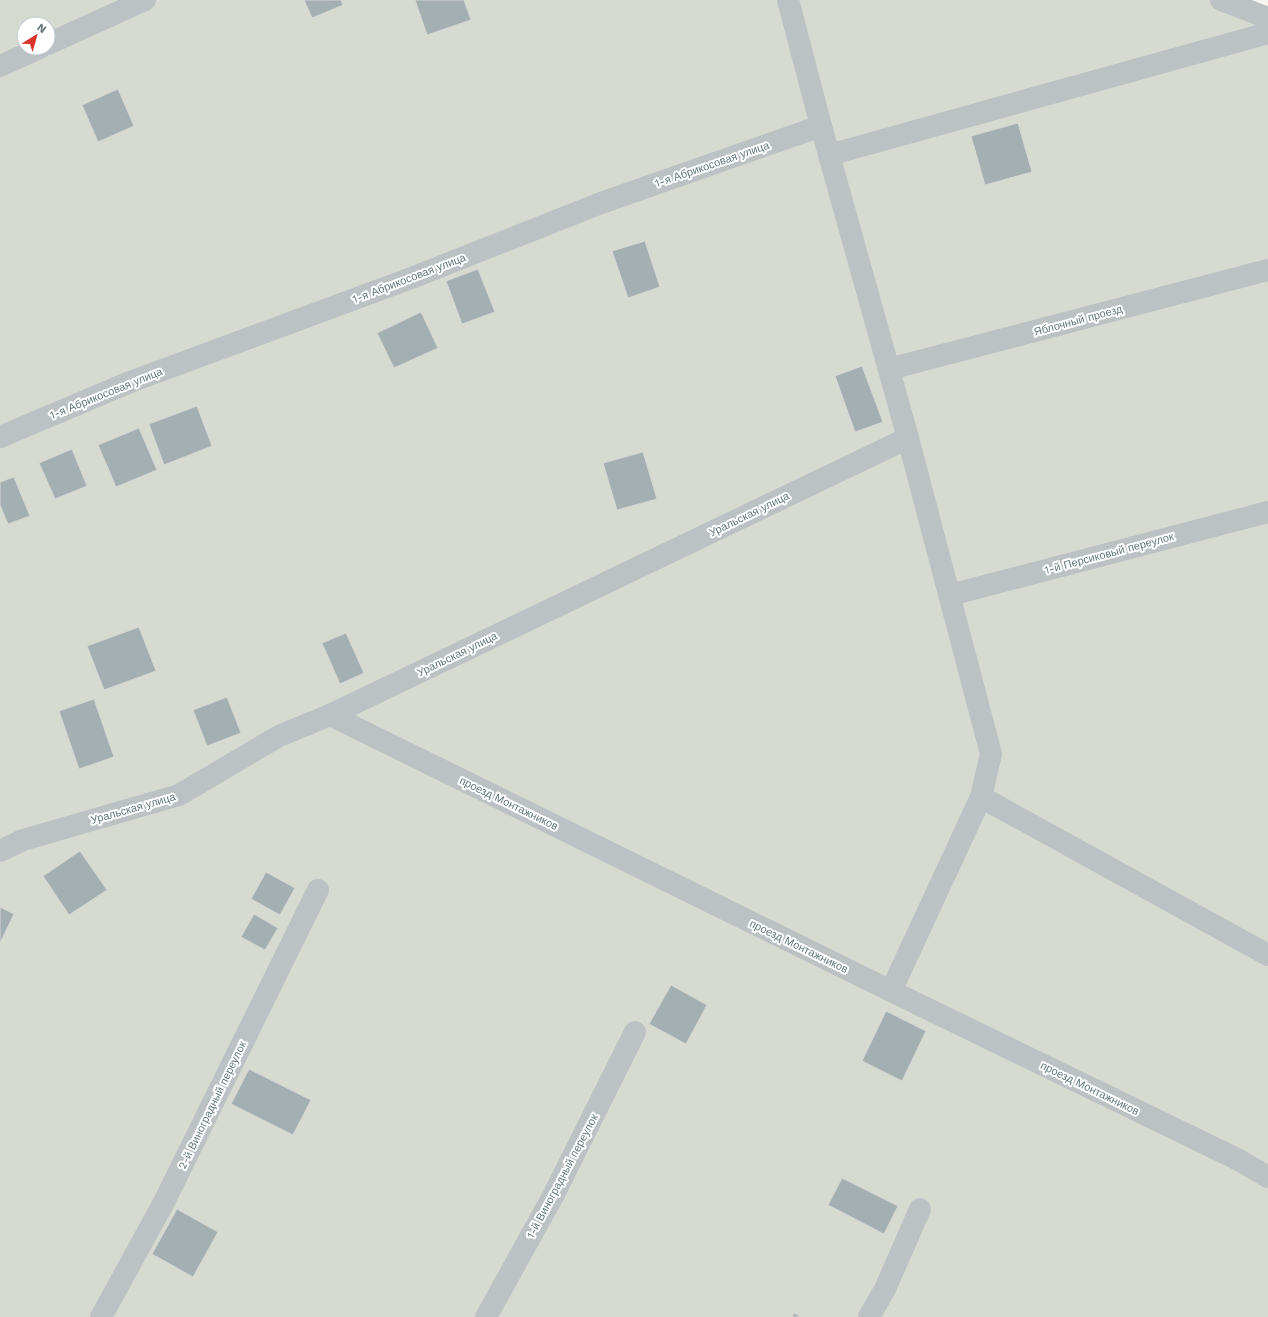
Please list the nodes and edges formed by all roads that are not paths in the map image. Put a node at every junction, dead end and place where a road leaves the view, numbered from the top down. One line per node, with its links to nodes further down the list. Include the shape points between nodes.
1 (145, 0): 6 (street)
2 (788, 0): 9 (street)
3 (1221, 0): 4 (street)
4 (1268, 18)
5 (1268, 33): 10 (street)
6 (56, 40)
7 (22, 56): 8 (street)
8 (0, 66)
9 (820, 126): 10 (street); 13 (street, 1-я Абрикосовая улица, via 601,203 414,277 130,382)
10 (829, 155): 12 (street)
11 (1268, 270): 12 (street, Яблочный проезд)
12 (889, 369): 14 (street)
13 (0, 437)
14 (908, 438): 16 (street); 17 (street, Уральская улица)
15 (1268, 512): 16 (street, 1-й Персиковый переулок)
16 (950, 595): 18 (street, via 991,754)
17 (330, 716): 19 (street, Уральская улица, via 279,736 178,795 23,840); 22 (street, проезд Монтажников)
18 (981, 797): 21 (street); 22 (street)
19 (0, 851)
20 (318, 890): 26 (street, 2-й Виноградный переулок, via 163,1204)
21 (1268, 955)
22 (891, 991): 24 (street, проезд Монтажников, via 1232,1157)
23 (635, 1032): 27 (street, 1-й Виноградный переулок, via 553,1196)
24 (1268, 1177)
25 (920, 1210): 28 (street, via 885,1289)
26 (101, 1317)
27 (486, 1317)
28 (869, 1317)

